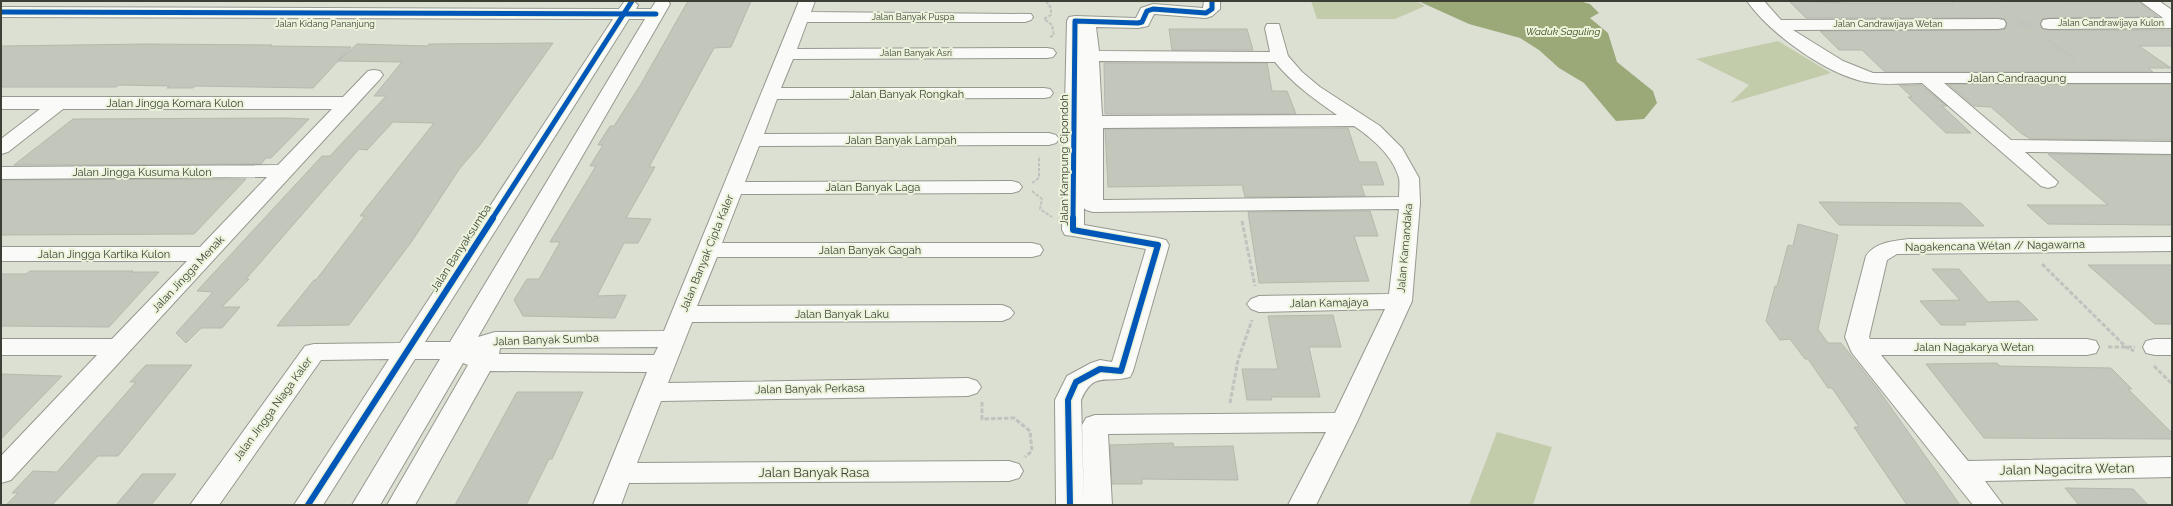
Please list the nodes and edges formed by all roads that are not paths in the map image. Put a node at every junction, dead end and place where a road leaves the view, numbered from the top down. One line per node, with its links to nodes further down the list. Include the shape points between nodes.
1 (208, 1): 8 (street)
2 (243, 1): 9 (street)
3 (1212, 1): 80 (street, Jalan Kampung Cipondoh, via 1212,9 1206,13 1153,9 1147,11 1142,22 1138,23 1075,21 1073,230 1158,244 1121,371 1100,369 1076,382 1068,400)
4 (1755, 1): 20 (street)
5 (2148, 1): 13 (street)
6 (804, 9): 12 (street, Jalan Banyak Puspa); 24 (street, Jalan Banyak Cipta Kaler)
7 (1, 12): 8 (street, Jalan Kidang Pananjung)
8 (192, 13): 9 (street, Jalan Kidang Pananjung); 16 (street)
9 (228, 13): 10 (street, Jalan Kidang Pananjung); 17 (street)
10 (624, 13): 11 (street, Jalan Kidang Pananjung); 17 (street, Jalan Kidang Pananjung); 63 (street, Jalan Banyaksumba)
11 (656, 14): 64 (street)
12 (1025, 17)
13 (2172, 17)
14 (1, 23): 16 (street, Jalan Kidang Pananjung)
15 (2172, 23): 19 (street, Jalan Candrawijaya Kulon)
16 (178, 24): 17 (street, Jalan Kidang Pananjung)
17 (213, 24)
18 (1998, 24): 20 (street, Jalan Candrawijaya Wetan)
19 (2049, 24)
20 (1777, 25): 28 (street, Jalan Candraagung, via 1862,76)
21 (1089, 28): 25 (street)
22 (1273, 28): 26 (street, Jalan Kamandaka)
23 (1047, 53): 24 (street, Jalan Banyak Asri)
24 (785, 54): 31 (street, Jalan Banyak Cipta Kaler)
25 (1090, 56): 26 (street); 36 (street)
26 (1280, 57): 35 (street, Jalan Kamandaka, via 1296,76 1314,91)
27 (374, 75): 34 (street, Jalan Jingga Menak)
28 (1927, 78): 29 (street, Jalan Candraagung); 39 (street)
29 (2172, 78)
30 (1044, 93): 31 (street, Jalan Banyak Rongkah)
31 (770, 94): 38 (street, Jalan Banyak Cipta Kaler)
32 (1, 103): 33 (street, Jalan Jingga Komara Kulon)
33 (59, 103): 34 (street, Jalan Jingga Komara Kulon); 40 (street)
34 (348, 103): 42 (street, Jalan Jingga Menak)
35 (1360, 120): 36 (street); 47 (street, Jalan Kamandaka, via 1395,152 1409,178)
36 (1093, 122): 47 (street, via 1093,206)
37 (1049, 139): 38 (street, Jalan Banyak Lampah)
38 (752, 140): 46 (street, Jalan Banyak Cipta Kaler)
39 (2007, 146): 41 (street); 44 (street)
40 (1, 148)
41 (2172, 148)
42 (284, 171): 43 (street, Jalan Jingga Kusuma Kulon); 52 (street, Jalan Jingga Menak)
43 (1, 173)
44 (2048, 182)
45 (1012, 187): 46 (street, Jalan Banyak Laga)
46 (734, 188): 49 (street, Jalan Banyak Cipta Kaler)
47 (1410, 203): 53 (street, Jalan Kamandaka)
48 (2172, 244): 61 (street, Nagakencana Wétan // Nagawarna, via 2023,244 1892,248 1877,256 1857,337)
49 (708, 250): 50 (street, Jalan Banyak Gagah); 56 (street, Jalan Banyak Cipta Kaler)
50 (1032, 250)
51 (1, 254): 52 (street, Jalan Jingga Kartika Kulon)
52 (207, 254): 60 (street, Jalan Jingga Menak)
53 (1400, 301): 54 (street, Jalan Kamajaya); 69 (street, Jalan Kamandaka)
54 (1259, 304)
55 (1002, 313): 56 (street, Jalan Banyak Laku)
56 (683, 314): 57 (street, Jalan Banyak Cipta Kaler)
57 (673, 339): 58 (street, Jalan Banyak Sumba); 66 (street, Jalan Banyak Cipta Kaler)
58 (495, 340): 64 (street, Jalan Banyak Sumba); 65 (street)
59 (1, 347): 60 (street)
60 (120, 347): 73 (street, Jalan Jingga Menak)
61 (1861, 347): 62 (street, Jalan Nagakarya Wetan); 72 (street)
62 (2087, 347)
63 (407, 350): 64 (street, Jalan Jingga Niaga Kaler); 75 (street, Jalan Jingga Niaga Kaler, via 314,352); 76 (street, Jalan Banyaksumba)
64 (459, 350): 65 (street, Jalan Banyak Sumba); 77 (street)
65 (481, 362): 66 (street, Jalan Banyak Sumba); 78 (street)
66 (663, 364): 68 (street, Jalan Banyak Cipta Kaler)
67 (968, 387): 68 (street, Jalan Banyak Perkasa)
68 (652, 392): 74 (street, Jalan Banyak Cipta Kaler)
69 (1344, 422): 81 (street, via 1095,425); 82 (street, Jalan Kamandaka)
70 (2172, 467): 72 (street, Jalan Nagacitra Wetan)
71 (1009, 471): 74 (street, Jalan Banyak Rasa)
72 (1963, 471): 83 (street)
73 (2, 472)
74 (620, 473): 79 (street, Jalan Banyak Cipta Kaler)
75 (204, 505)
76 (308, 505)
77 (366, 505)
78 (400, 505)
79 (607, 505)
80 (1070, 505)
81 (1098, 505)
82 (1302, 505)
83 (1989, 505)

